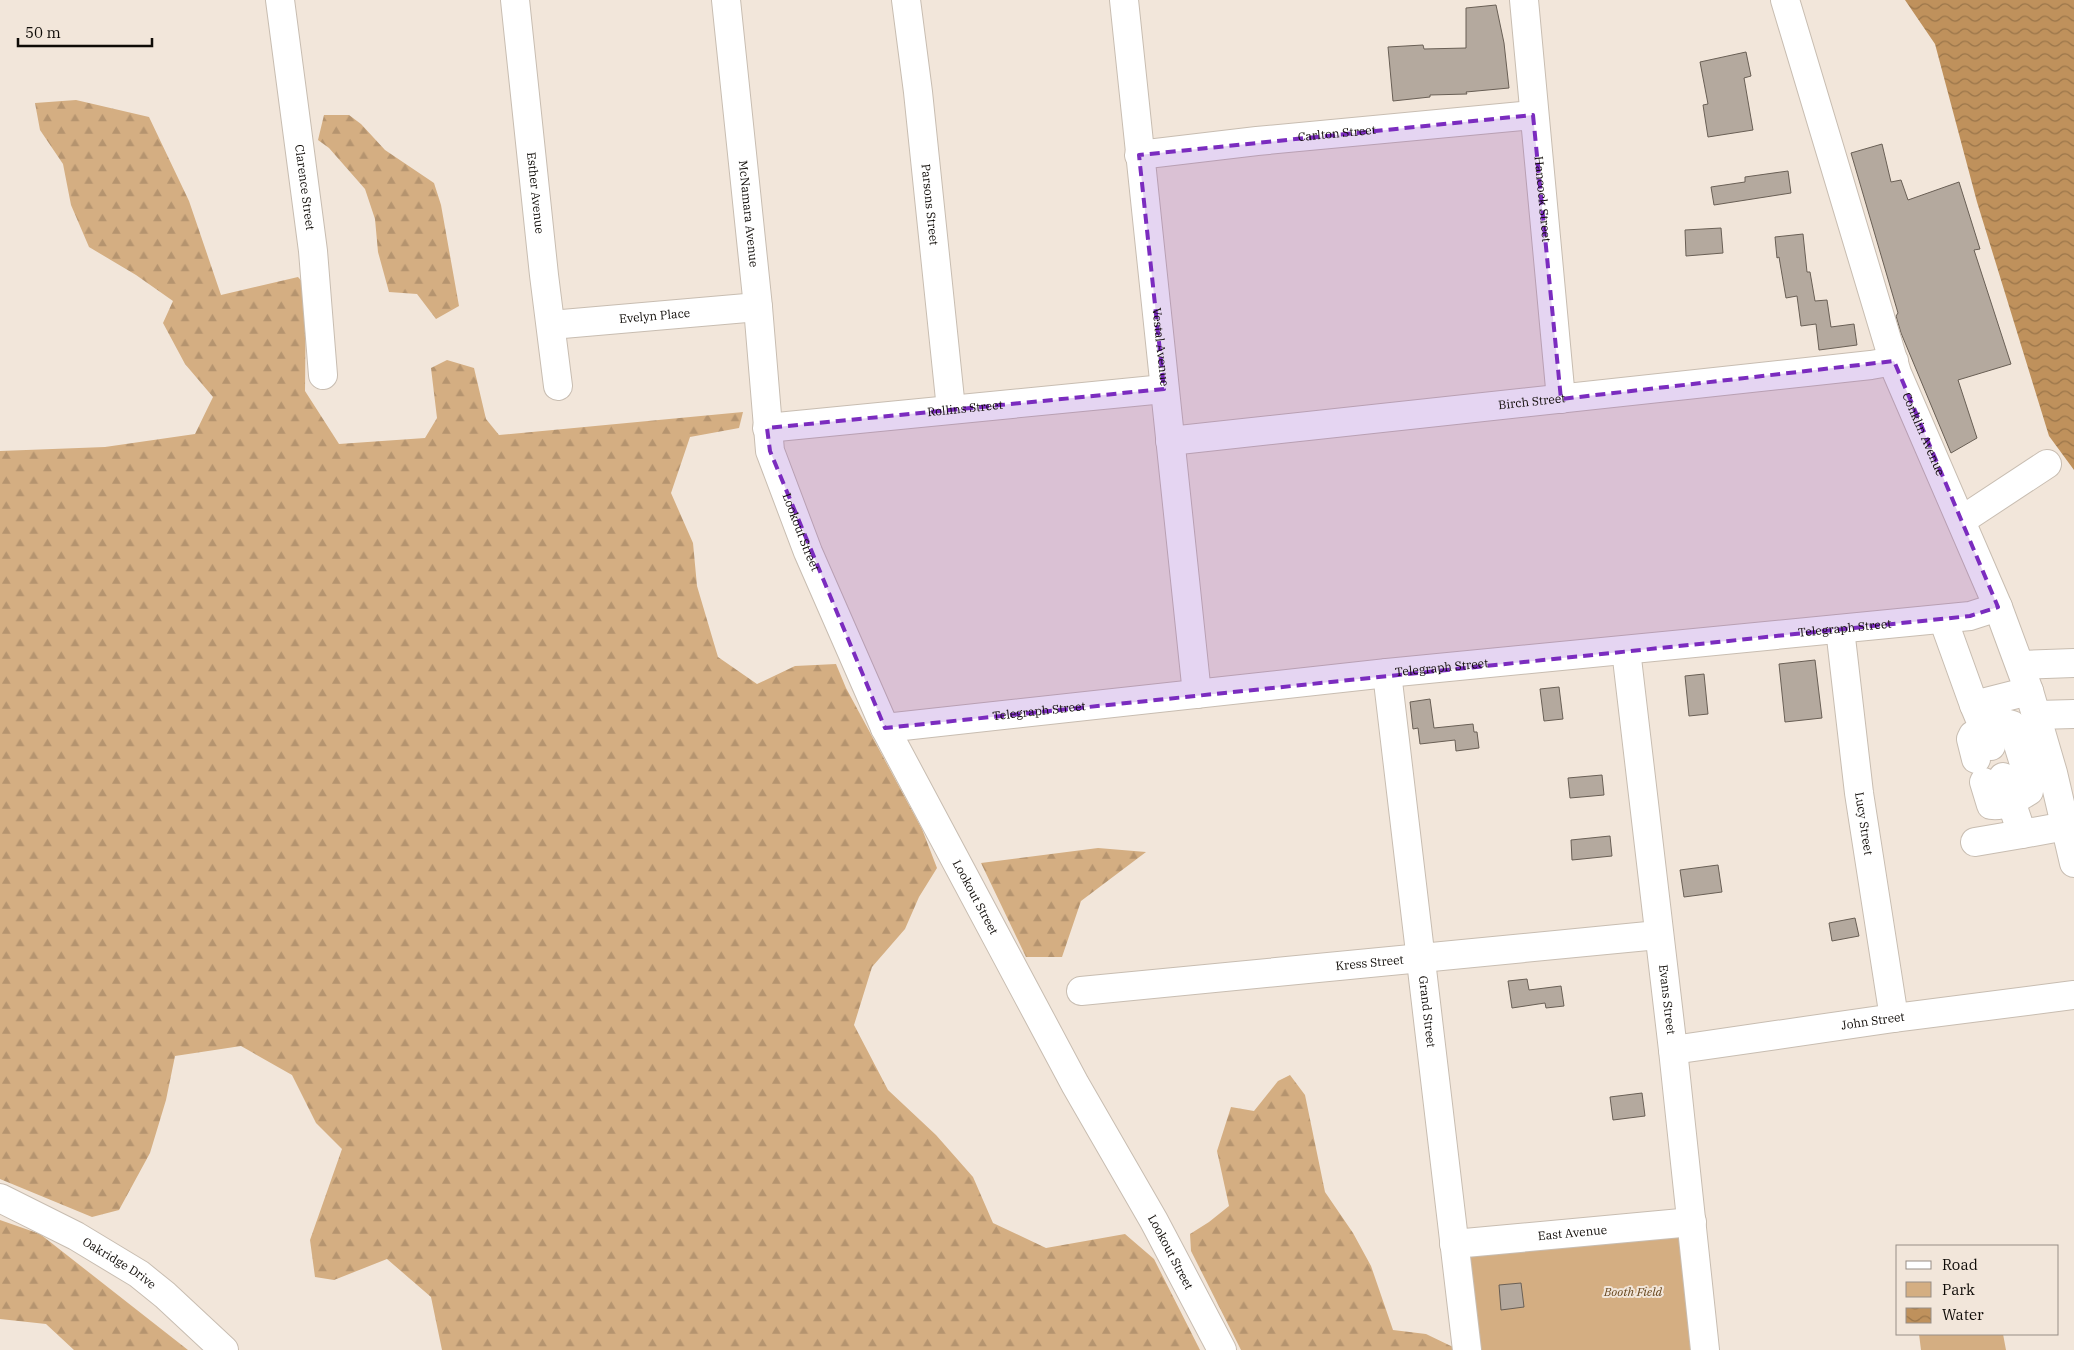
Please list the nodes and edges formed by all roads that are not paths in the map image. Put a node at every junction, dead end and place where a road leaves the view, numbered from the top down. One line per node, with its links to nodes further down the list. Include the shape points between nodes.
1 (280, 0): 13 (street, Clarence Street, via 312,251)
2 (516, 0): 11 (street, Esther Avenue)
3 (726, 0): 10 (street, McNamara Avenue)
4 (906, 0): 17 (street, Parsons Street)
5 (1124, 0): 9 (street, Vestal Avenue)
6 (1524, 0): 8 (street, Hancock Street)
7 (1785, 0): 12 (street, Conklin Avenue)
8 (1533, 115): 9 (street, Carlton Street); 16 (street, Hancock Street)
9 (1139, 154): 15 (street, Vestal Avenue)
10 (758, 307): 11 (street, Evelyn Place); 18 (street, McNamara Avenue)
11 (551, 325): 14 (street, Esther Avenue)
12 (1894, 361): 16 (street, Birch Street); 21 (street, Conklin Avenue)
13 (323, 375)
14 (558, 386)
15 (1164, 389): 17 (street, Rollins Street); 19 (street, Vestal Avenue)
16 (1561, 399): 19 (street, Birch Street)
17 (951, 409): 18 (street, Rollins Street)
18 (767, 428): 33 (street, Lookout Street, via 770,451 808,552)
19 (1170, 440): 29 (street, Vestal Avenue)
20 (2047, 464): 21 (street)
21 (1962, 520): 22 (street, Conklin Avenue)
22 (1998, 607): 23 (street, Telegraph Street, via 1977,615); 27 (street, Conklin Avenue)
23 (1943, 618): 24 (street, Telegraph Street); 31 (street)
24 (1840, 629): 25 (street, Telegraph Street); 42 (street, Lucy Street, via 1859,793)
25 (1626, 650): 28 (street, Telegraph Street); 38 (street, Evans Street)
26 (2074, 663): 27 (street)
27 (2020, 666): 30 (street, Conklin Avenue)
28 (1388, 673): 29 (street, Telegraph Street); 39 (street, Grand Street)
29 (1197, 694): 33 (street, Telegraph Street)
30 (2033, 704): 31 (street); 32 (street); 34 (street, Conklin Avenue)
31 (1974, 705): 35 (street, via 1992,767)
32 (2074, 714)
33 (885, 728): 48 (street, Lookout Street, via 1075,1084 1154,1221)
34 (2066, 826): 35 (street); 37 (street, Conklin Avenue)
35 (2022, 834): 36 (street)
36 (1975, 842)
37 (2074, 863)
38 (1658, 935): 39 (street, Kress Street); 43 (street, Evans Street)
39 (1420, 958): 40 (street, Kress Street); 46 (street, Grand Street)
40 (1081, 990)
41 (2074, 995): 42 (street, John Street)
42 (1894, 1018): 43 (street, John Street)
43 (1673, 1050): 45 (street, Evans Street)
44 (0, 1198): 47 (street, Oakridge Drive, via 76,1236 139,1274)
45 (1692, 1222): 46 (street, East Avenue); 50 (street, Evans Street)
46 (1454, 1244): 49 (street, Grand Street)
47 (224, 1350)
48 (1222, 1350)
49 (1467, 1350)
50 (1705, 1350)

